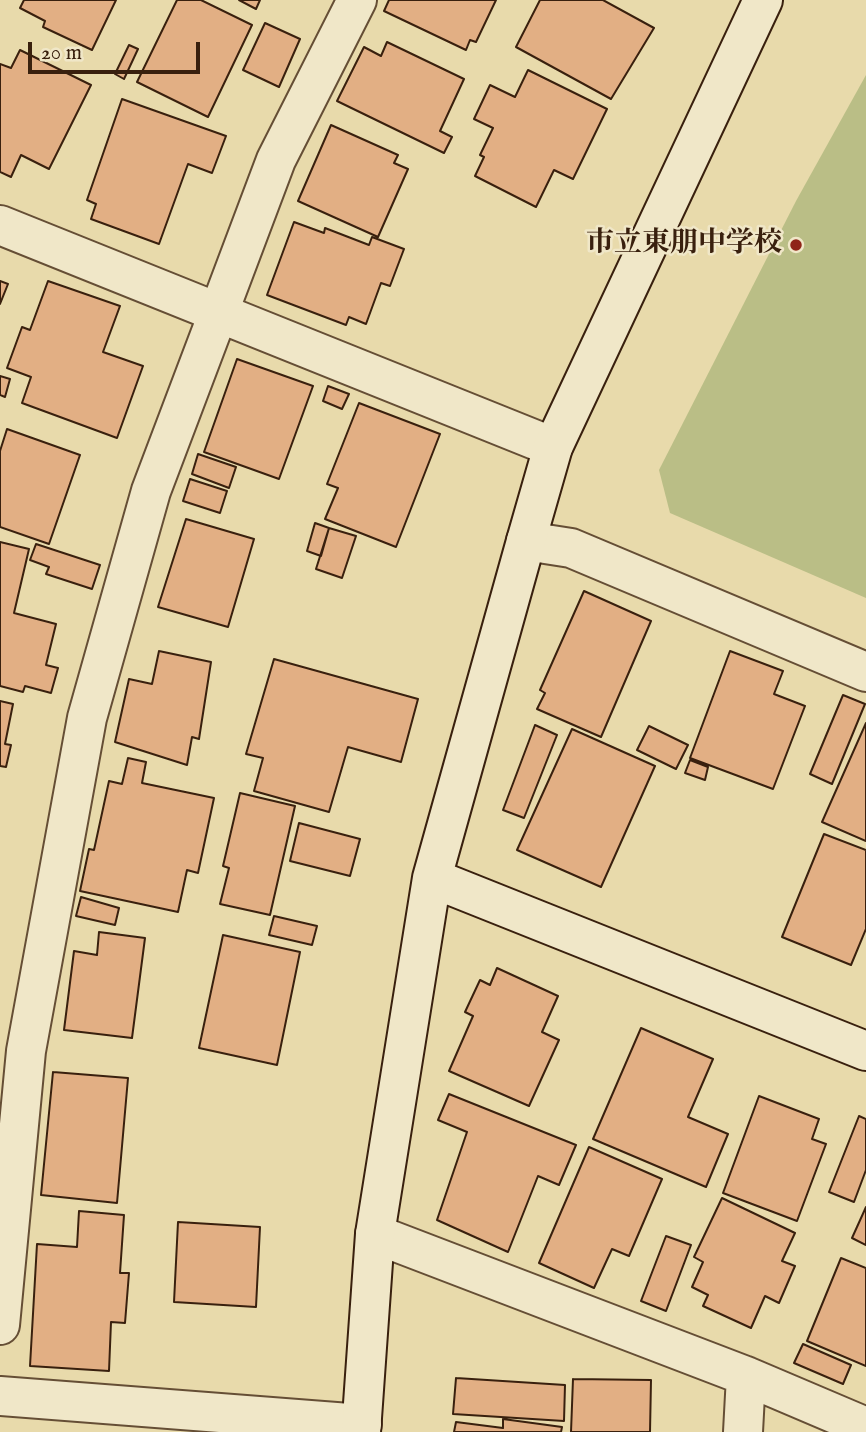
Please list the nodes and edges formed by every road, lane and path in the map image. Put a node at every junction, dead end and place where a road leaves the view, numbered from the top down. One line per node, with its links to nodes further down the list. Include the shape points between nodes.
1 (357, 0): 4 (street, via 276,160)
2 (764, 0): 5 (street)
3 (0, 225): 4 (street)
4 (218, 314): 5 (street); 11 (street, via 151,491 87,718 26,1051)
5 (553, 446): 6 (street)
6 (526, 541): 7 (street, via 571,548); 8 (street)
7 (866, 672)
8 (432, 878): 9 (street); 10 (street)
9 (866, 1051)
10 (375, 1234): 12 (street); 15 (street)
11 (0, 1325)
12 (746, 1377): 14 (street); 16 (street)
13 (0, 1396): 15 (street)
14 (866, 1427)
15 (362, 1428)
16 (743, 1432)

